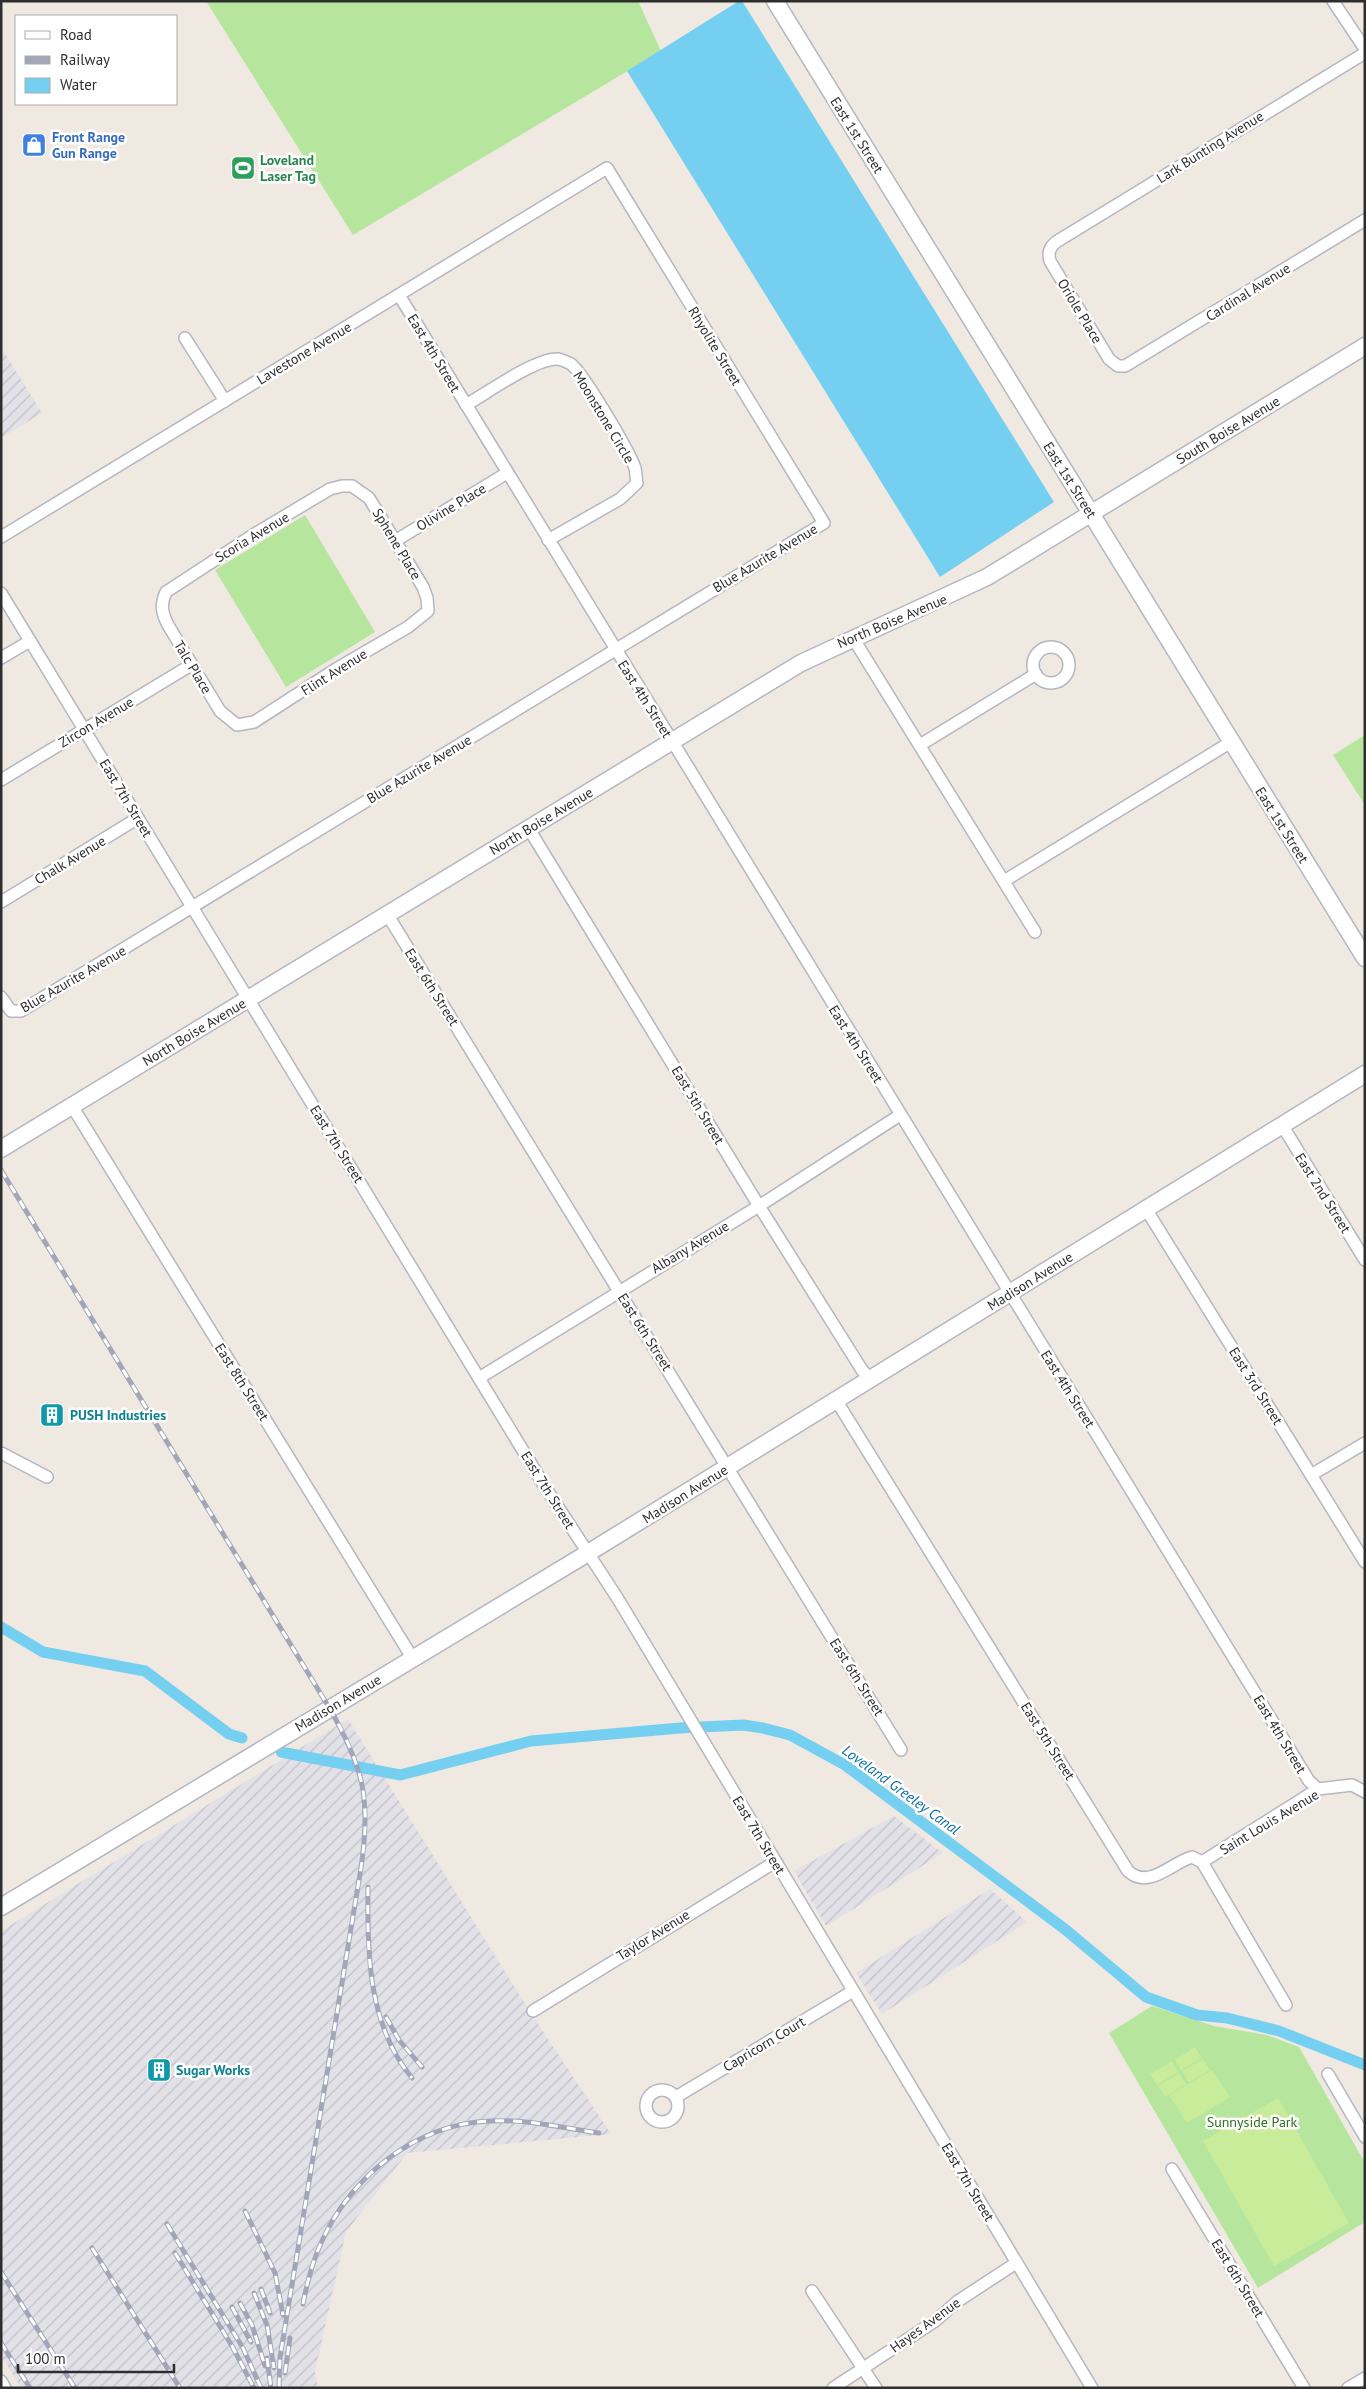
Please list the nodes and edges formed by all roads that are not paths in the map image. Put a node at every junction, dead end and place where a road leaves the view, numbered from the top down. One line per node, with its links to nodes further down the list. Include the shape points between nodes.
1 (775, 1): 15 (main road, East 1st Street)
2 (1333, 1): 3 (street)
3 (1365, 51): 6 (street, Lark Bunting Avenue)
4 (607, 168): 7 (street, Lavestone Avenue); 16 (street, Rhyolite Street)
5 (1365, 220): 10 (street, Cardinal Avenue)
6 (1056, 242): 10 (street, Oriole Place, via 1049,250 1050,261 1109,359 1118,366)
7 (399, 295): 11 (street, Lavestone Avenue); 12 (street, East 4th Street)
8 (185, 338): 11 (street)
9 (1365, 346): 15 (main road, South Boise Avenue)
10 (1131, 364)
11 (224, 401): 17 (street, Lavestone Avenue)
12 (466, 405): 13 (street, East 4th Street); 19 (street, Moonstone Circle, via 534,365 560,358 581,375 600,406 631,459 637,483 620,499)
13 (507, 473): 18 (street, Olivine Place); 19 (street, East 4th Street)
14 (352, 486): 18 (street, Sphene Place, via 368,498); 21 (street, Scoria Avenue, via 330,489 253,534 172,586)
15 (1090, 513): 23 (main road, North Boise Avenue, via 955,594); 32 (main road, East 1st Street)
16 (824, 523): 25 (street, Blue Azurite Avenue)
17 (1, 537)
18 (395, 540): 22 (street, Sphene Place, via 423,587)
19 (548, 540): 25 (street, East 4th Street)
20 (1, 593): 24 (street, East 7th Street)
21 (161, 602): 27 (street, Talc Place, via 163,616)
22 (428, 611): 29 (street, Flint Avenue, via 408,627 254,722)
23 (853, 638): 31 (main road, North Boise Avenue, via 801,663); 33 (street)
24 (30, 641): 26 (street); 30 (street, East 7th Street)
25 (614, 650): 31 (street, East 4th Street); 39 (street, Blue Azurite Avenue)
26 (1, 658)
27 (192, 665): 29 (street, Talc Place, via 220,711); 30 (street, Zircon Avenue)
28 (1036, 674): 33 (street)
29 (237, 725)
30 (84, 730): 34 (street, Zircon Avenue); 35 (street, East 7th Street)
31 (671, 742): 36 (main road, North Boise Avenue); 47 (street, East 4th Street)
32 (1231, 742): 37 (street); 42 (main road, East 1st Street)
33 (920, 745): 37 (street)
34 (1, 780)
35 (138, 818): 38 (street, Chalk Avenue); 39 (street, East 7th Street)
36 (529, 828): 40 (main road, North Boise Avenue); 50 (street, East 5th Street)
37 (1004, 882): 41 (street)
38 (1, 902)
39 (192, 907): 43 (street, Blue Azurite Avenue, via 21,1012 8,1009); 44 (street, East 7th Street)
40 (387, 914): 44 (main road, North Boise Avenue); 53 (street, East 6th Street)
41 (1035, 932)
42 (1365, 958)
43 (1, 997)
44 (248, 999): 46 (main road, North Boise Avenue); 55 (street, East 7th Street)
45 (1365, 1074): 48 (main road, Madison Avenue)
46 (72, 1106): 49 (main road, North Boise Avenue); 65 (street, East 8th Street)
47 (900, 1115): 50 (street, Albany Avenue); 54 (street, East 4th Street)
48 (1282, 1125): 51 (main road, Madison Avenue); 52 (street, East 2nd Street)
49 (1, 1149)
50 (759, 1206): 53 (street, Albany Avenue); 56 (street, East 5th Street)
51 (1146, 1209): 54 (main road, Madison Avenue); 61 (street, East 3rd Street)
52 (1365, 1260)
53 (619, 1290): 55 (street, Albany Avenue); 60 (street, East 6th Street)
54 (1009, 1294): 56 (main road, Madison Avenue); 67 (street, East 4th Street, via 1309,1781)
55 (479, 1378): 63 (street, East 7th Street)
56 (870, 1379): 57 (main road, Madison Avenue)
57 (836, 1400): 60 (main road, Madison Avenue); 70 (street, East 5th Street, via 1128,1871 1138,1877 1150,1878 1187,1858)
58 (1365, 1443): 61 (street)
59 (1, 1452): 62 (street)
60 (728, 1467): 63 (main road, Madison Avenue); 66 (street, East 6th Street)
61 (1311, 1476): 64 (street, East 3rd Street)
62 (47, 1477)
63 (588, 1553): 65 (main road, Madison Avenue); 69 (street, East 7th Street)
64 (1365, 1562)
65 (412, 1659): 71 (main road, Madison Avenue)
66 (901, 1750)
67 (1318, 1789): 68 (street, Saint Louis Avenue, via 1352,1785); 70 (street, Saint Louis Avenue)
68 (1365, 1792)
69 (775, 1862): 72 (street, East 7th Street); 74 (street, Taylor Avenue)
70 (1202, 1862): 73 (street)
71 (1, 1907)
72 (853, 1991): 76 (street, Capricorn Court); 79 (street, East 7th Street)
73 (1286, 2005)
74 (532, 2011)
75 (1328, 2074): 77 (street)
76 (676, 2097)
77 (1365, 2137)
78 (1172, 2169): 88 (street, East 6th Street)
79 (1016, 2263): 81 (street, Hayes Avenue); 87 (street, East 7th Street)
80 (812, 2292): 81 (street)
81 (863, 2369): 85 (street, Hayes Avenue); 86 (street)
82 (1365, 2378): 89 (street)
83 (1, 2381): 84 (street)
84 (5, 2388)
85 (833, 2388)
86 (876, 2388)
87 (1092, 2388)
88 (1304, 2388)
89 (1348, 2388)

